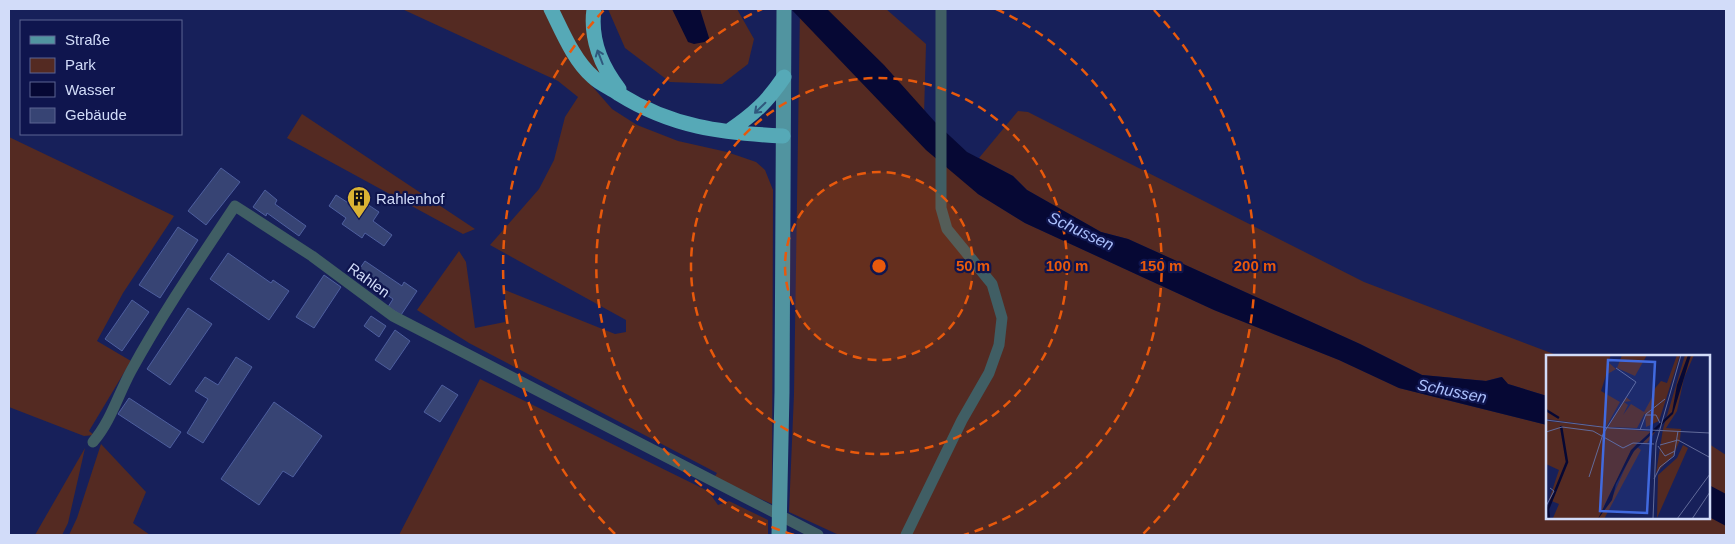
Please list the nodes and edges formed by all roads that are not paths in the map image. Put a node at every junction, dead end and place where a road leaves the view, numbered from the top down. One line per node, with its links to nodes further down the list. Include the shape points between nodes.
1 (552, 9): 6 (highway, via 575,53 593,77)
2 (594, 9): 6 (highway, one-way to 2, via 606,72 596,47)
3 (784, 9): 5 (main road)
4 (941, 9): 12 (street, via 941,197 947,229 992,284 1002,318 999,345 989,373 962,420)
5 (784, 77): 7 (highway, one-way to 7, via 768,100); 8 (main road)
6 (626, 98): 7 (highway, via 671,120)
7 (730, 131): 8 (highway)
8 (783, 136): 10 (main road)
9 (93, 442): 11 (street, Rahlen, via 104,430 130,372 235,206 312,256 393,316)
10 (779, 535)
11 (818, 535)
12 (906, 535)

